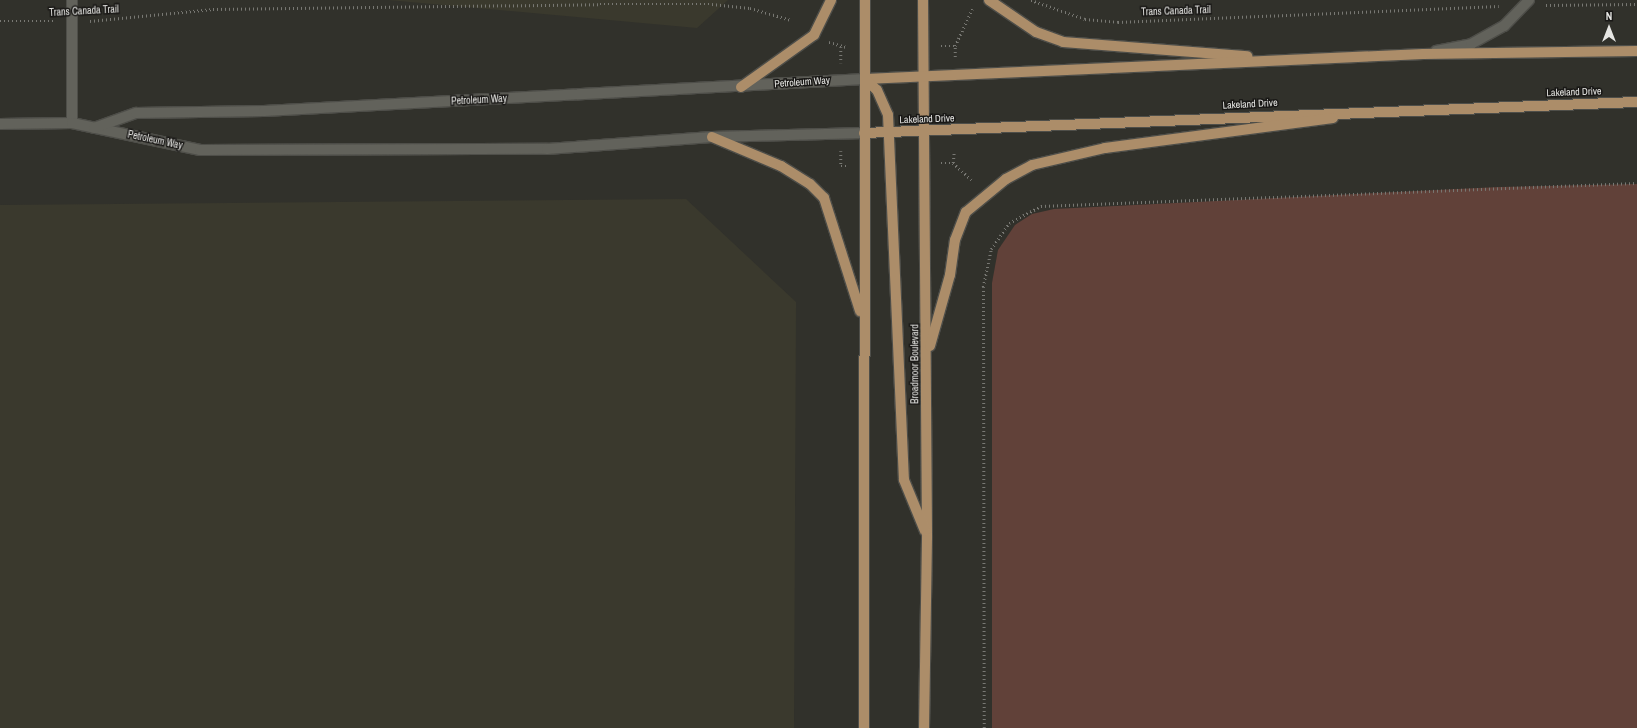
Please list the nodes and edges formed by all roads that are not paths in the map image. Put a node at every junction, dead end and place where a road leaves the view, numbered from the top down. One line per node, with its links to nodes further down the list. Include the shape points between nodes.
1 (72, 0): 15 (street)
2 (831, 0): 12 (main road, via 814,35)
3 (865, 0): 11 (main road)
4 (923, 0): 10 (main road, Broadmoor Boulevard)
5 (989, 0): 9 (main road, via 1036,32 1063,42)
6 (1527, 3): 8 (street, via 1504,26 1471,44)
7 (1637, 51): 8 (main road)
8 (1423, 54): 9 (main road)
9 (1290, 59): 10 (main road)
10 (922, 76): 11 (main road); 18 (main road, Broadmoor Boulevard)
11 (865, 79): 12 (street, Petroleum Way); 19 (main road); 20 (main road, via 882,100)
12 (741, 87): 17 (street, Petroleum Way, via 264,111 136,113)
13 (1637, 102): 14 (main road, Lakeland Drive)
14 (1406, 109): 18 (main road, Lakeland Drive); 23 (main road, via 1104,148 1032,165 1006,179 966,212 955,240 950,276)
15 (72, 123): 16 (street, Petroleum Way); 17 (street, Petroleum Way)
16 (0, 124)
17 (94, 128): 21 (street, Petroleum Way, via 200,150 547,149)
18 (924, 131): 20 (main road, Lakeland Drive); 23 (main road, Broadmoor Boulevard)
19 (864, 133): 20 (main road, Lakeland Drive); 21 (street, Petroleum Way); 22 (main road)
20 (890, 133): 24 (main road, via 904,480)
21 (712, 137): 22 (main road, via 781,166 810,184 824,198 840,238)
22 (864, 324): 25 (main road)
23 (927, 357): 24 (main road, Broadmoor Boulevard)
24 (927, 538): 26 (main road, Broadmoor Boulevard)
25 (864, 728)
26 (924, 728)

